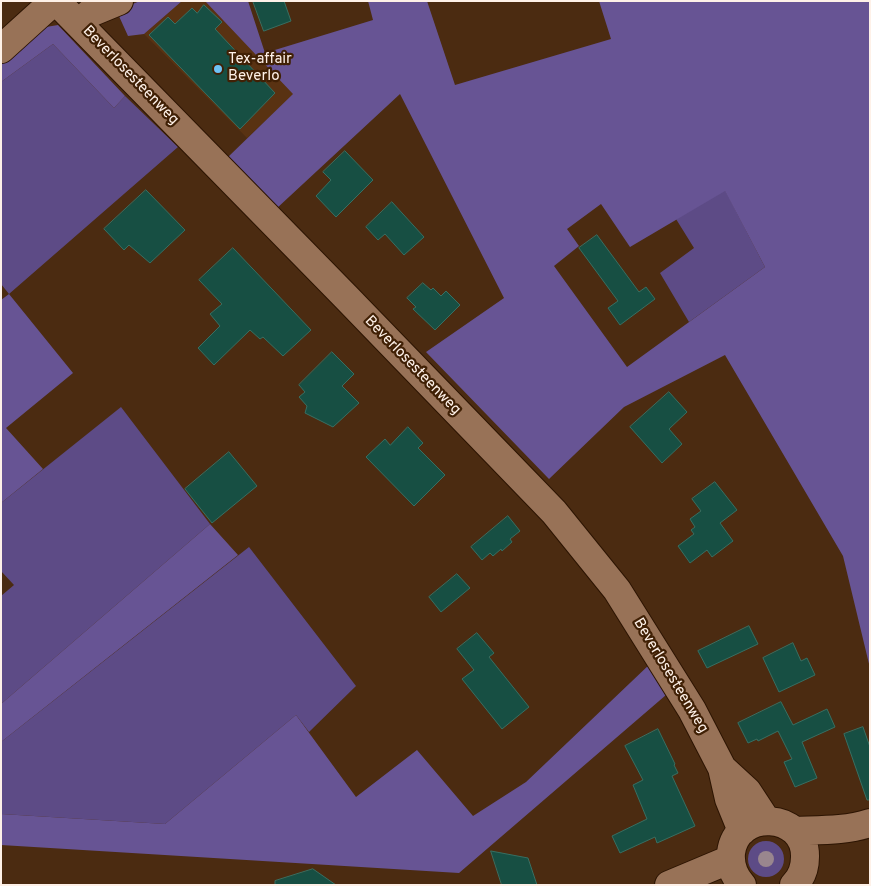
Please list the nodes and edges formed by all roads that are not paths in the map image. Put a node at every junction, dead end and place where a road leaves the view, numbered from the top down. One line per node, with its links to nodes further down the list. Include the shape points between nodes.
1 (55, 1): 3 (street, Beverlosesteenweg); 4 (street)
2 (119, 1): 3 (street, via 90,13)
3 (79, 24): 6 (street, Beverlosesteenweg, via 554,512 617,590 692,710 722,768 729,799)
4 (1, 49)
5 (866, 825): 7 (street); 9 (street, via 832,847)
6 (754, 826): 7 (street, via 785,824); 8 (street, via 735,839 732,849)
7 (795, 831): 9 (street, via 804,846)
8 (734, 878): 10 (street)
9 (798, 879)
10 (669, 885)

